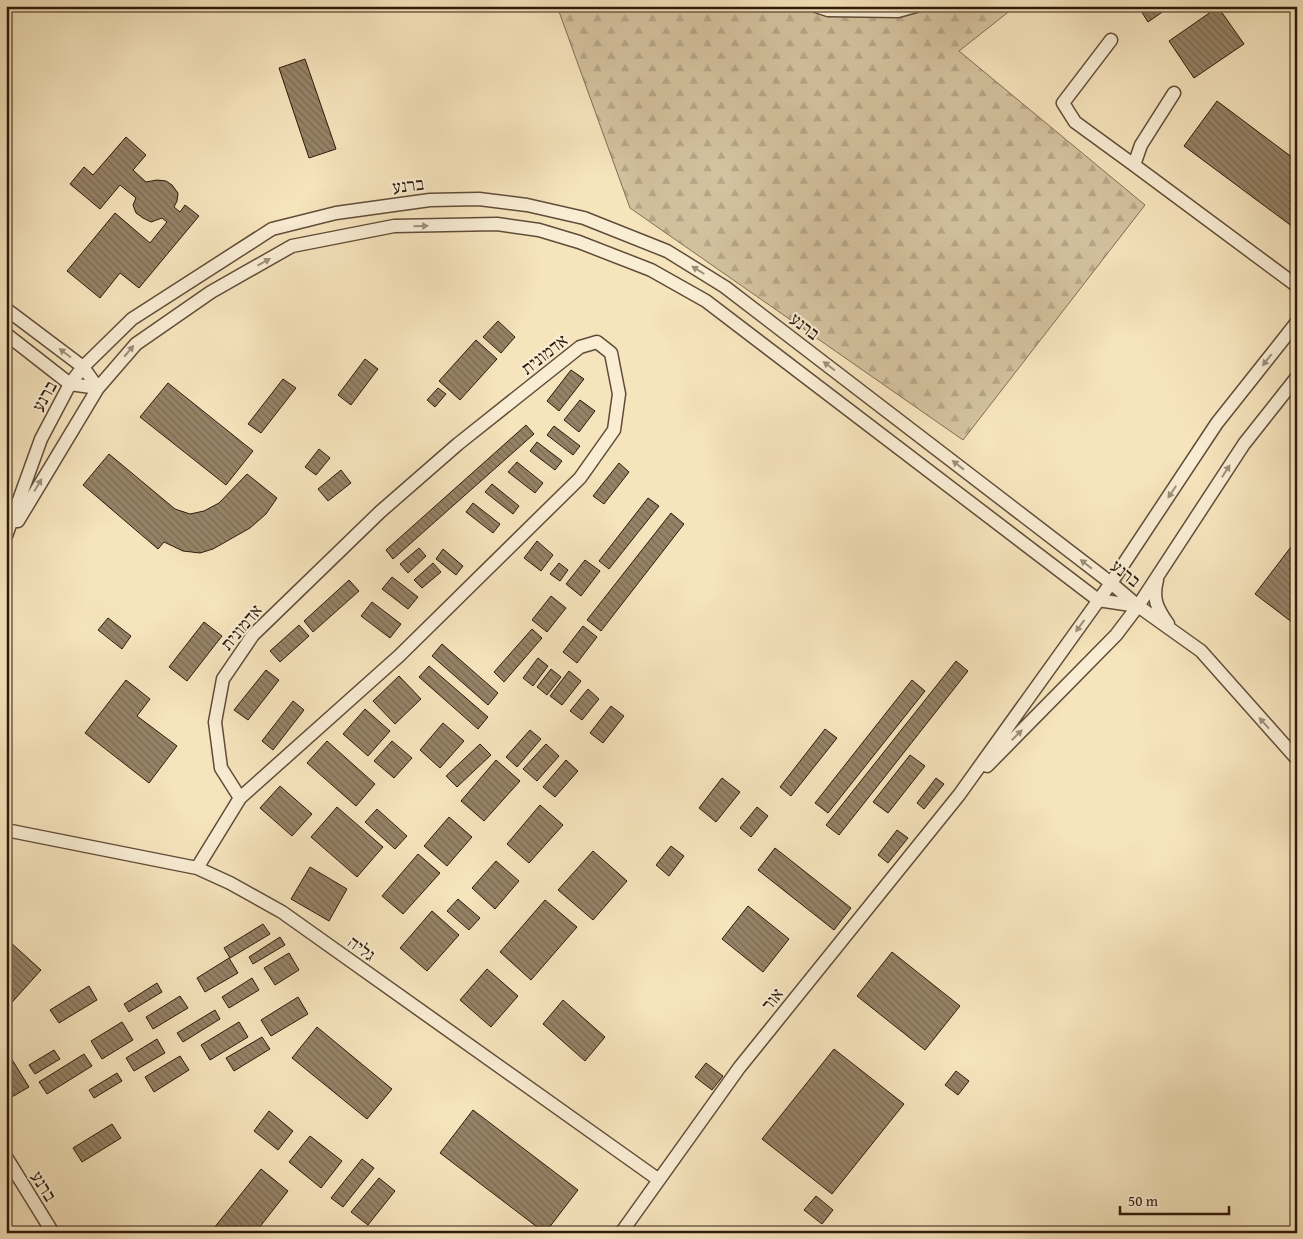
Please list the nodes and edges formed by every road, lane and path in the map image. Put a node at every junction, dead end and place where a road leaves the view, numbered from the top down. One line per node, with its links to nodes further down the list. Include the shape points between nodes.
1 (816, 6): 2 (street, via 828,10 898,11)
2 (916, 6)
3 (1111, 40): 5 (street, via 1063,103 1075,122)
4 (1174, 93): 5 (street, via 1141,145)
5 (1134, 165): 8 (street)
6 (644, 242): 7 (street); 12 (street, ברנע, via 584,218 479,199 430,200 336,213 272,228 132,319); 19 (street, ברנע, one-way to 6, via 725,287 667,251)
7 (637, 264): 15 (street, ברנע, one-way to 7, via 136,344 211,292 292,246 394,226 497,224 539,230); 20 (street, ברנע, via 706,301)
8 (1297, 286)
9 (6, 309): 12 (street, one-way to 9)
10 (1297, 322): 19 (street, one-way to 19, via 1217,424)
11 (6, 334): 14 (street)
12 (83, 367): 14 (street, ברנע); 15 (street)
13 (1297, 377): 18 (street, one-way to 13, via 1244,444)
14 (70, 384): 15 (street); 16 (street, ברנע, via 41,440)
15 (98, 388): 17 (street, ברנע, one-way to 15)
16 (6, 536)
17 (6, 543)
18 (1158, 575): 21 (street); 22 (street, via 1154,592 1157,606 1167,623)
19 (1111, 583): 20 (street); 21 (street, ברנע)
20 (1098, 600): 21 (street, ברנע); 24 (street, one-way to 24)
21 (1138, 606): 22 (street); 24 (street, one-way to 21, via 1116,635)
22 (1201, 651): 23 (street, one-way to 22)
23 (1297, 759)
24 (959, 794): 29 (street, אור, via 739,1068)
25 (240, 798): 25 (street, אדמונית, via 399,656 580,478 614,430 619,394 611,353 597,342 572,353 458,444 380,512 253,635 223,679 215,722 221,768); 27 (street, אדמונית)
26 (6, 830): 27 (street, גליה)
27 (197, 868): 29 (street, גליה, via 282,912)
28 (6, 1157): 30 (street, ברנע)
29 (659, 1180): 31 (street, אור)
30 (53, 1233)
31 (621, 1233)

